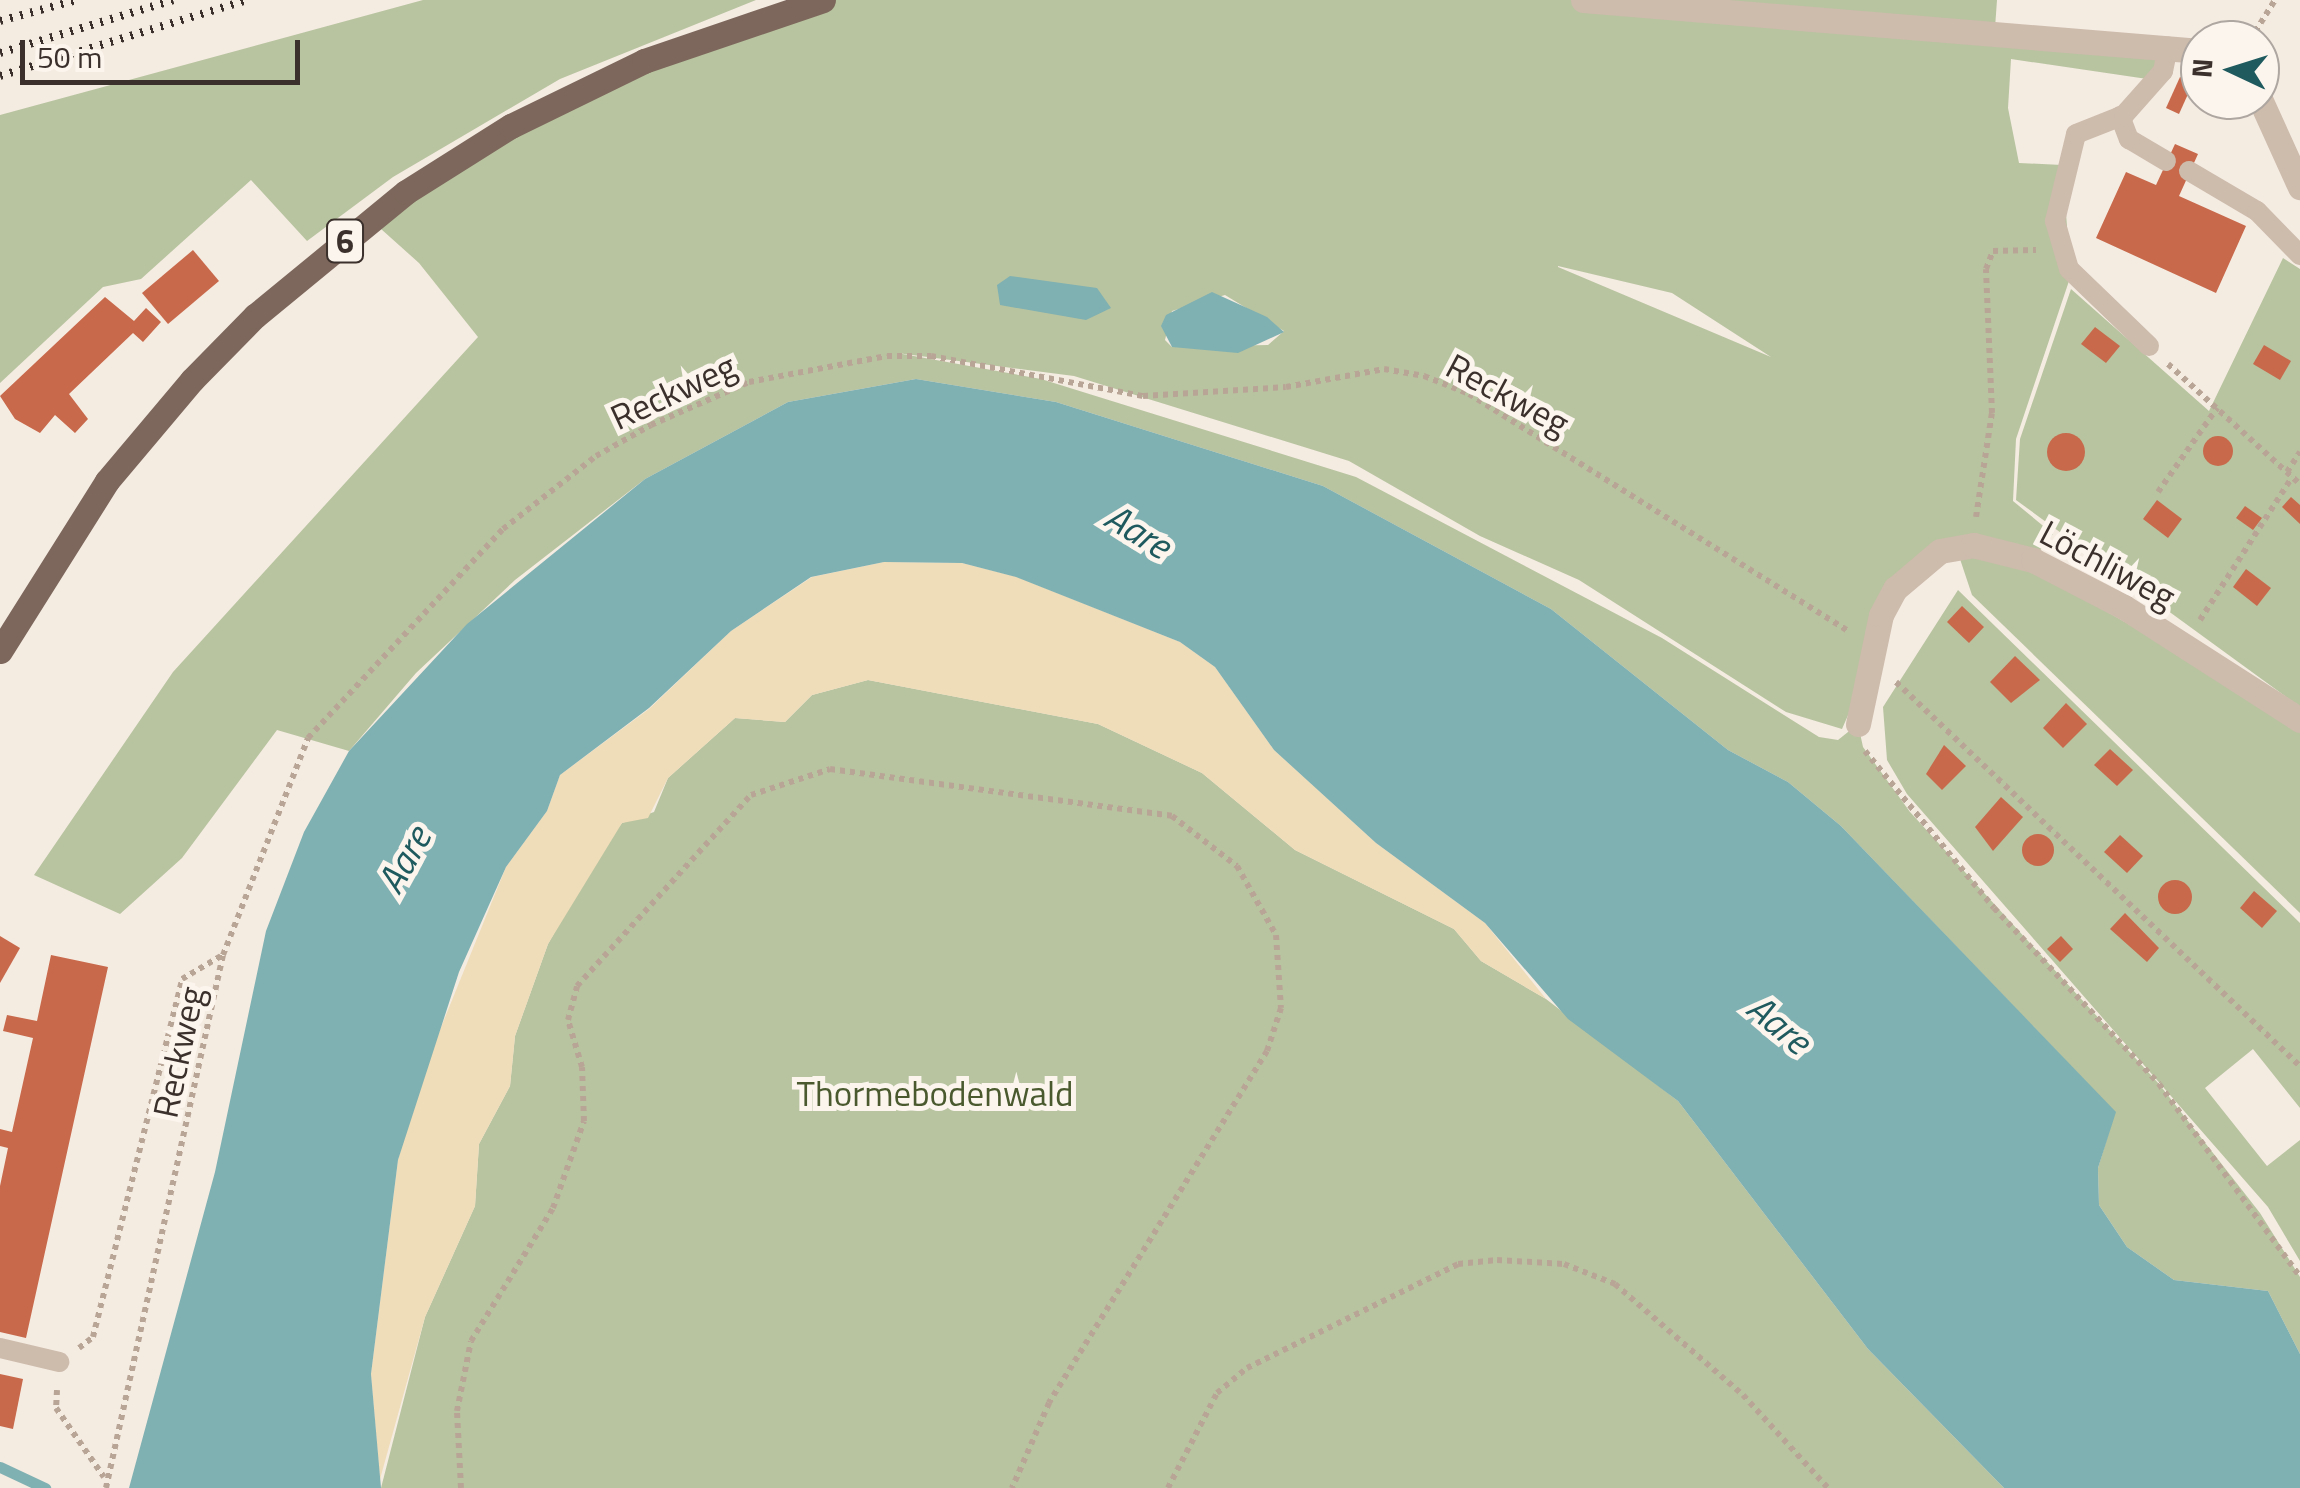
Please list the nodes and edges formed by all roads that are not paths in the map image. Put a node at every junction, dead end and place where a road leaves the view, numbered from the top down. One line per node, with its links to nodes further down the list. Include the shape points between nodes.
1 (824, 0): 12 (main road, 6, via 644,61 511,126 392,204 192,380 108,481)
2 (1583, 0): 3 (street)
3 (2168, 47): 4 (street); 5 (lane, via 2163,71)
4 (2180, 48)
5 (2120, 116): 7 (lane, via 2129,139); 11 (lane, via 2076,134 2063,166 2056,245 2087,289)
6 (2270, 120): 9 (street)
7 (2166, 161)
8 (2190, 172): 10 (lane, via 2257,211)
9 (2300, 186)
10 (2300, 254)
11 (2149, 346)
12 (0, 652)
13 (2300, 720): 14 (street, Löchliweg, via 2124,606 2033,560 1973,545 1914,567 1880,615)
14 (1858, 724)
15 (0, 1348): 16 (lane)
16 (59, 1362)

